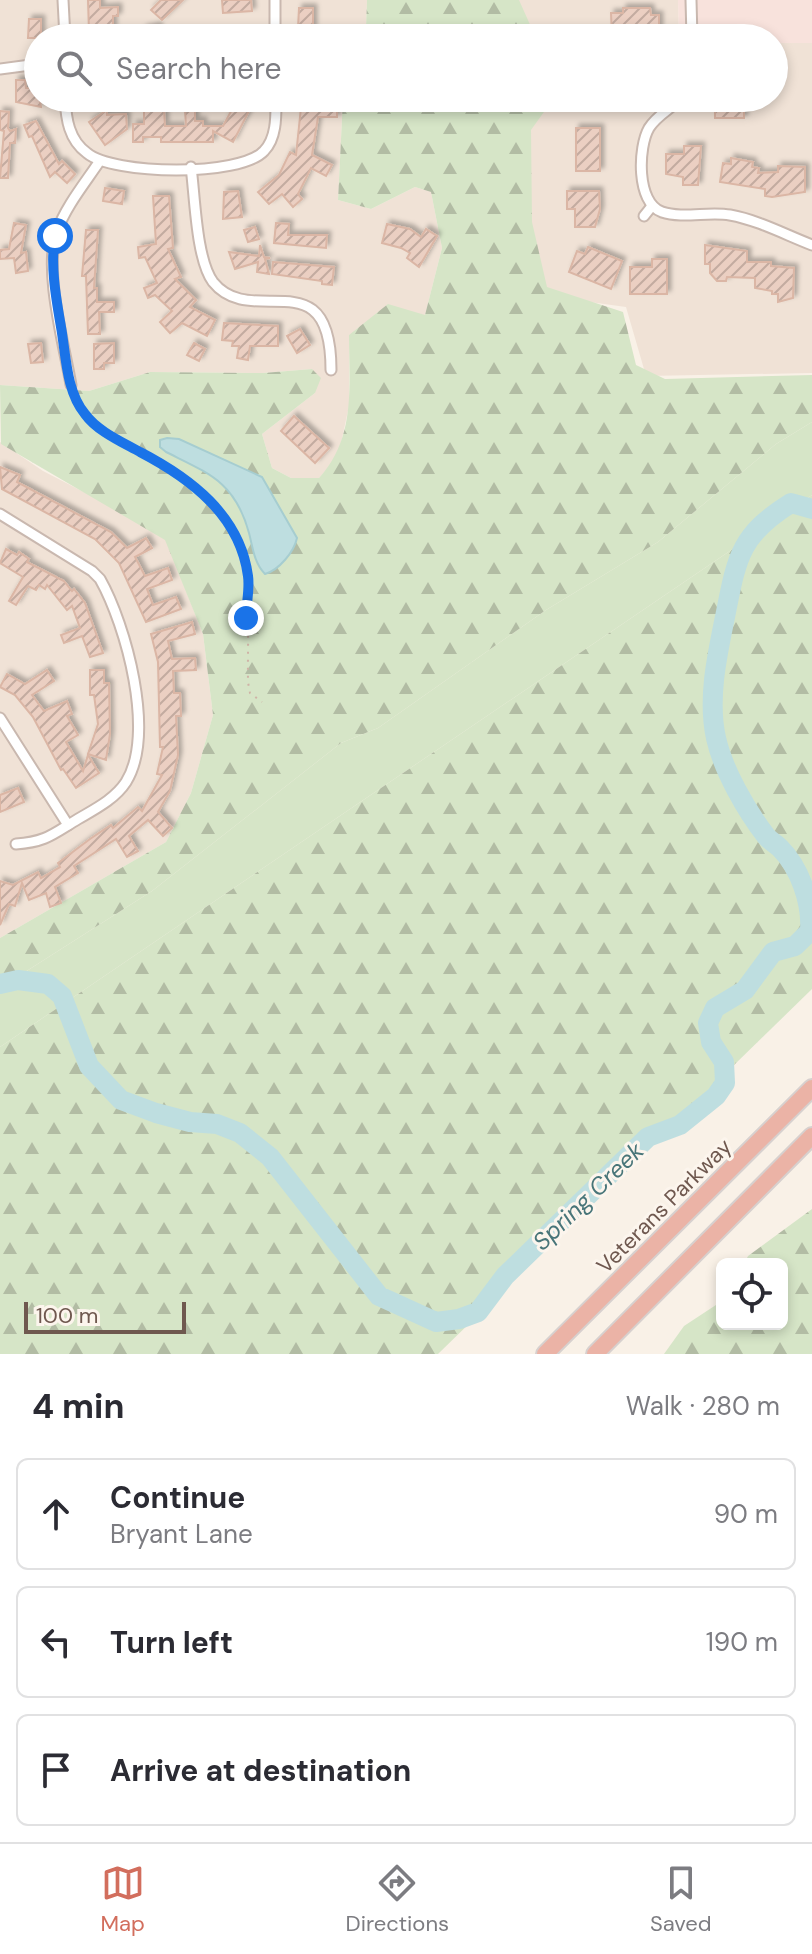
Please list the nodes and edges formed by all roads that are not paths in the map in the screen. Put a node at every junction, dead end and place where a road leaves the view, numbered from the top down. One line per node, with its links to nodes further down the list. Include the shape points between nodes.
1 (63, 0): 4 (street)
2 (275, 0): 5 (street)
3 (691, 0): 6 (street)
4 (64, 24)
5 (275, 24)
6 (692, 24)
7 (24, 66): 8 (street)
8 (0, 69)
9 (66, 112): 12 (street, via 75,140)
10 (276, 112): 13 (street, via 264,152 241,164)
11 (665, 112): 14 (street, via 646,135 643,183)
12 (99, 162): 13 (street); 18 (street, via 62,220 54,245 58,312)
13 (191, 167): 17 (street, via 204,264 213,281 230,296 309,308 329,335)
14 (652, 206): 15 (street); 16 (street, via 663,212 734,215)
15 (644, 216)
16 (812, 245)
17 (331, 370)
18 (71, 385)
19 (0, 514): 21 (street, via 100,579 135,671 133,769 116,795)
20 (0, 718): 21 (street)
21 (68, 825): 22 (street, via 43,842)
22 (16, 844)
23 (812, 1088): 25 (highway, Veterans Parkway)
24 (812, 1136): 26 (highway)
25 (545, 1354)
26 (595, 1354)

